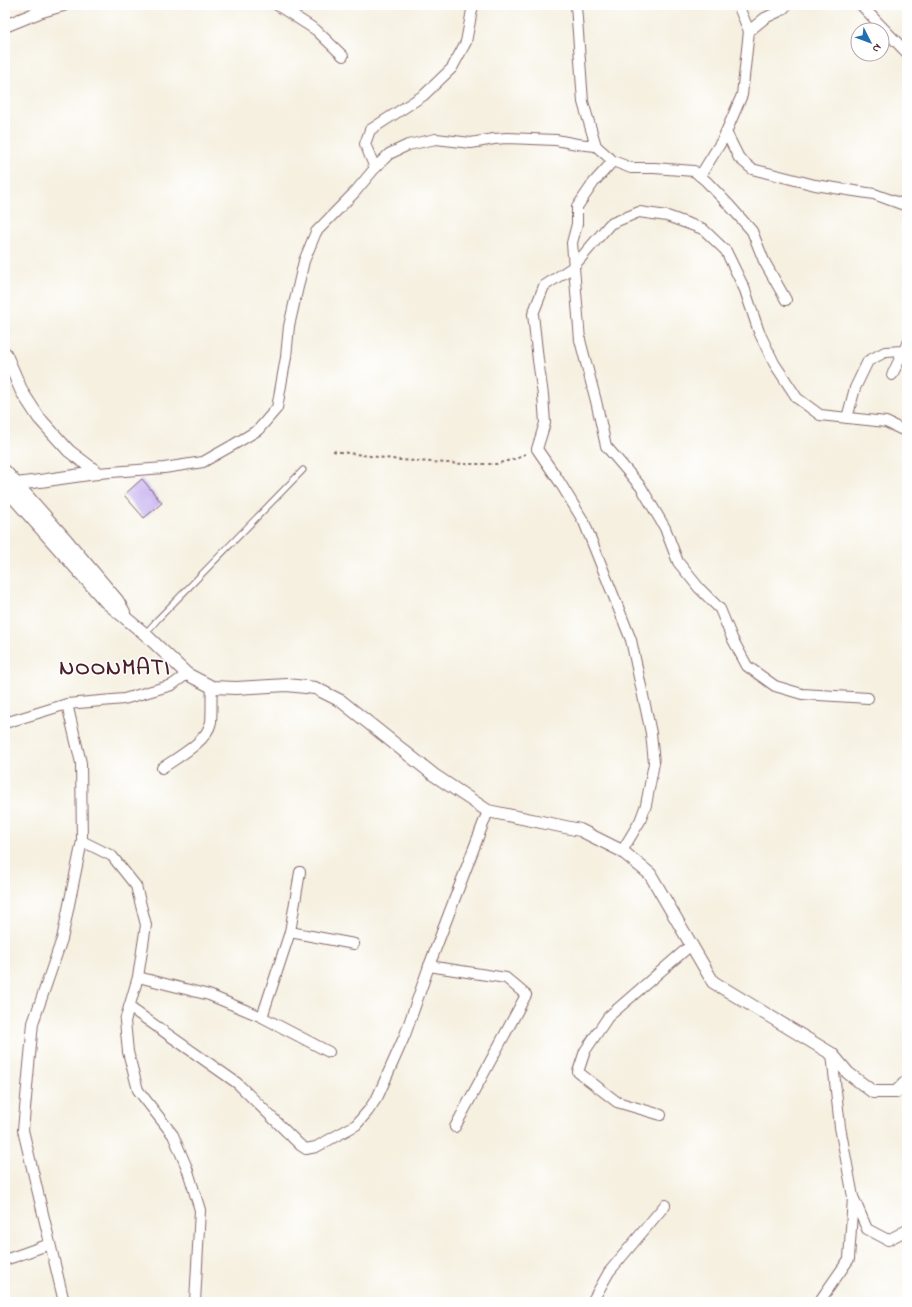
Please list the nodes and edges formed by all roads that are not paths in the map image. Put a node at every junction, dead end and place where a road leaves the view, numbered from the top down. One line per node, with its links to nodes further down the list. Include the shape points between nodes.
1 (63, 5): 8 (street)
2 (277, 5): 11 (street, via 316,30)
3 (474, 5): 15 (street, via 466,42 452,68 424,96 370,130 365,144)
4 (576, 5): 13 (street, via 583,102)
5 (738, 5): 9 (street)
6 (787, 5): 9 (street)
7 (861, 5): 10 (street)
8 (5, 26)
9 (749, 31): 12 (street, via 742,95)
10 (907, 53)
11 (344, 56)
12 (726, 132): 16 (street); 17 (street, via 739,158 752,169 815,184 874,194)
13 (596, 146): 14 (street); 15 (street, via 556,140 494,138 471,143 436,139 389,154)
14 (613, 161): 16 (street, via 630,168 694,171); 18 (street, via 594,182 577,207 577,224 572,243)
15 (375, 168): 27 (street, via 316,232 304,261 289,326 277,408 258,430 203,462)
16 (700, 176): 19 (street, via 752,231 764,260)
17 (907, 206)
18 (573, 267): 23 (street, via 610,224 639,212 667,216 703,229 726,251 745,290 759,332 774,363 797,398 820,415); 32 (street, via 580,340 606,446 641,487 666,528 678,562 720,609 747,666 775,686 802,694); 38 (street, via 544,286 533,314 545,423 537,449 584,522 631,640 651,733 654,763 646,805 640,821)
19 (786, 300)
20 (905, 348): 22 (street); 23 (street, via 885,352 868,361 855,388)
21 (5, 353): 27 (street, via 22,392 39,418 69,451)
22 (892, 375)
23 (847, 418): 24 (street, via 886,422)
24 (907, 432)
25 (303, 470): 29 (lane)
26 (5, 471): 28 (street)
27 (98, 473): 28 (street)
28 (11, 486): 29 (street, via 68,542 117,600 128,619)
29 (145, 634): 30 (street)
30 (187, 674): 31 (street); 33 (street, via 172,685 124,699)
31 (212, 687): 35 (street, via 211,721 202,740); 36 (street, via 288,685 315,688 341,701 434,776)
32 (868, 698)
33 (67, 704): 34 (street); 37 (street, via 81,763)
34 (5, 723)
35 (162, 768)
36 (488, 811): 38 (street, via 580,830); 43 (street)
37 (82, 841): 44 (street, via 112,856 136,886 146,925); 55 (street, via 62,939 33,1023 23,1130)
38 (622, 851): 42 (street, via 650,874)
39 (300, 872): 40 (street)
40 (290, 932): 41 (street); 46 (street)
41 (354, 944)
42 (691, 945): 48 (street, via 713,982); 50 (street, via 608,1017 585,1051 578,1072 617,1102)
43 (429, 966): 45 (street, via 405,1035 378,1096 368,1111 356,1125 306,1150 237,1083); 51 (street, via 506,978 526,995)
44 (138, 977): 45 (street); 46 (street, via 208,996)
45 (129, 1007): 58 (street, via 125,1021 128,1052 138,1090 173,1135 200,1210)
46 (262, 1017): 47 (street)
47 (329, 1052)
48 (832, 1054): 49 (street, via 848,1073 873,1092 896,1092); 52 (street, via 840,1127)
49 (907, 1081)
50 (661, 1114)
51 (455, 1127)
52 (853, 1197): 54 (street, via 867,1229 888,1240); 60 (street, via 849,1259)
53 (665, 1205): 59 (street, via 609,1272)
54 (907, 1230)
55 (50, 1244): 56 (street); 57 (street)
56 (5, 1260)
57 (64, 1302)
58 (195, 1302)
59 (592, 1302)
60 (819, 1302)

